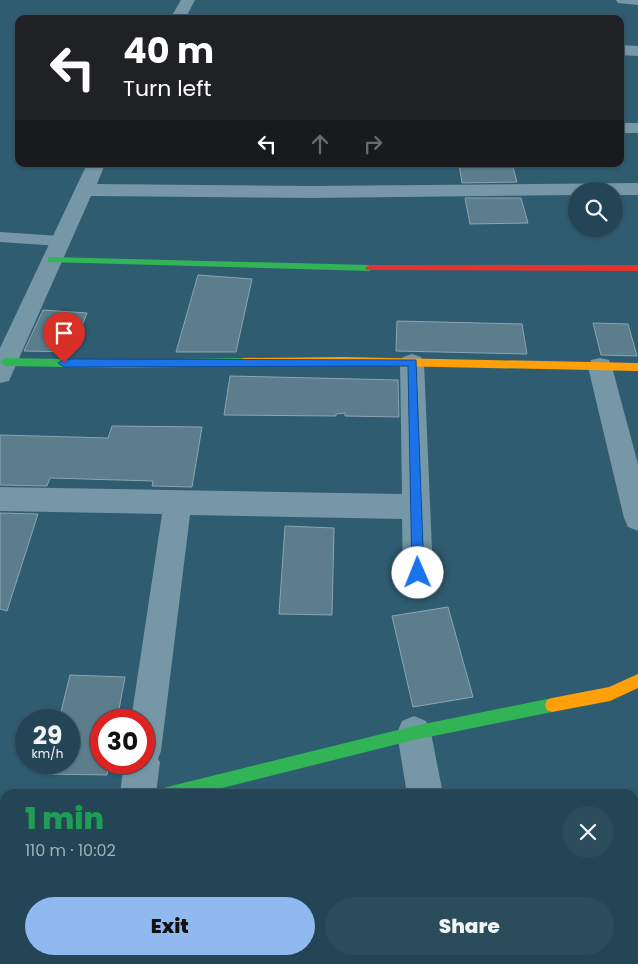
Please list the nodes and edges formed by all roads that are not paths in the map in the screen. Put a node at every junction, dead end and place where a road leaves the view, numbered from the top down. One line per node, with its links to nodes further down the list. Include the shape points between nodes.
1 (188, 0): 4 (street)
2 (623, 0): 3 (street)
3 (638, 1)
4 (179, 15)
5 (624, 50): 6 (street)
6 (638, 51)
7 (624, 128): 8 (street)
8 (638, 128)
9 (94, 167): 11 (street)
10 (638, 189): 11 (street)
11 (83, 190): 13 (street)
12 (0, 237): 13 (lane)
13 (56, 251): 14 (street, via 397,269); 18 (street)
14 (638, 268)
15 (412, 363): 16 (street); 18 (street); 21 (street)
16 (600, 367): 17 (street); 22 (street)
17 (638, 367)
18 (3, 368)
19 (0, 499): 20 (street)
20 (178, 502): 21 (street); 25 (street)
21 (417, 507): 23 (street)
22 (638, 518)
23 (418, 573)
24 (638, 681): 26 (street, via 610,694)
25 (150, 709)
26 (414, 733): 29 (street); 30 (street)
27 (140, 774): 28 (street)
28 (139, 789)
29 (187, 789)
30 (424, 789)

